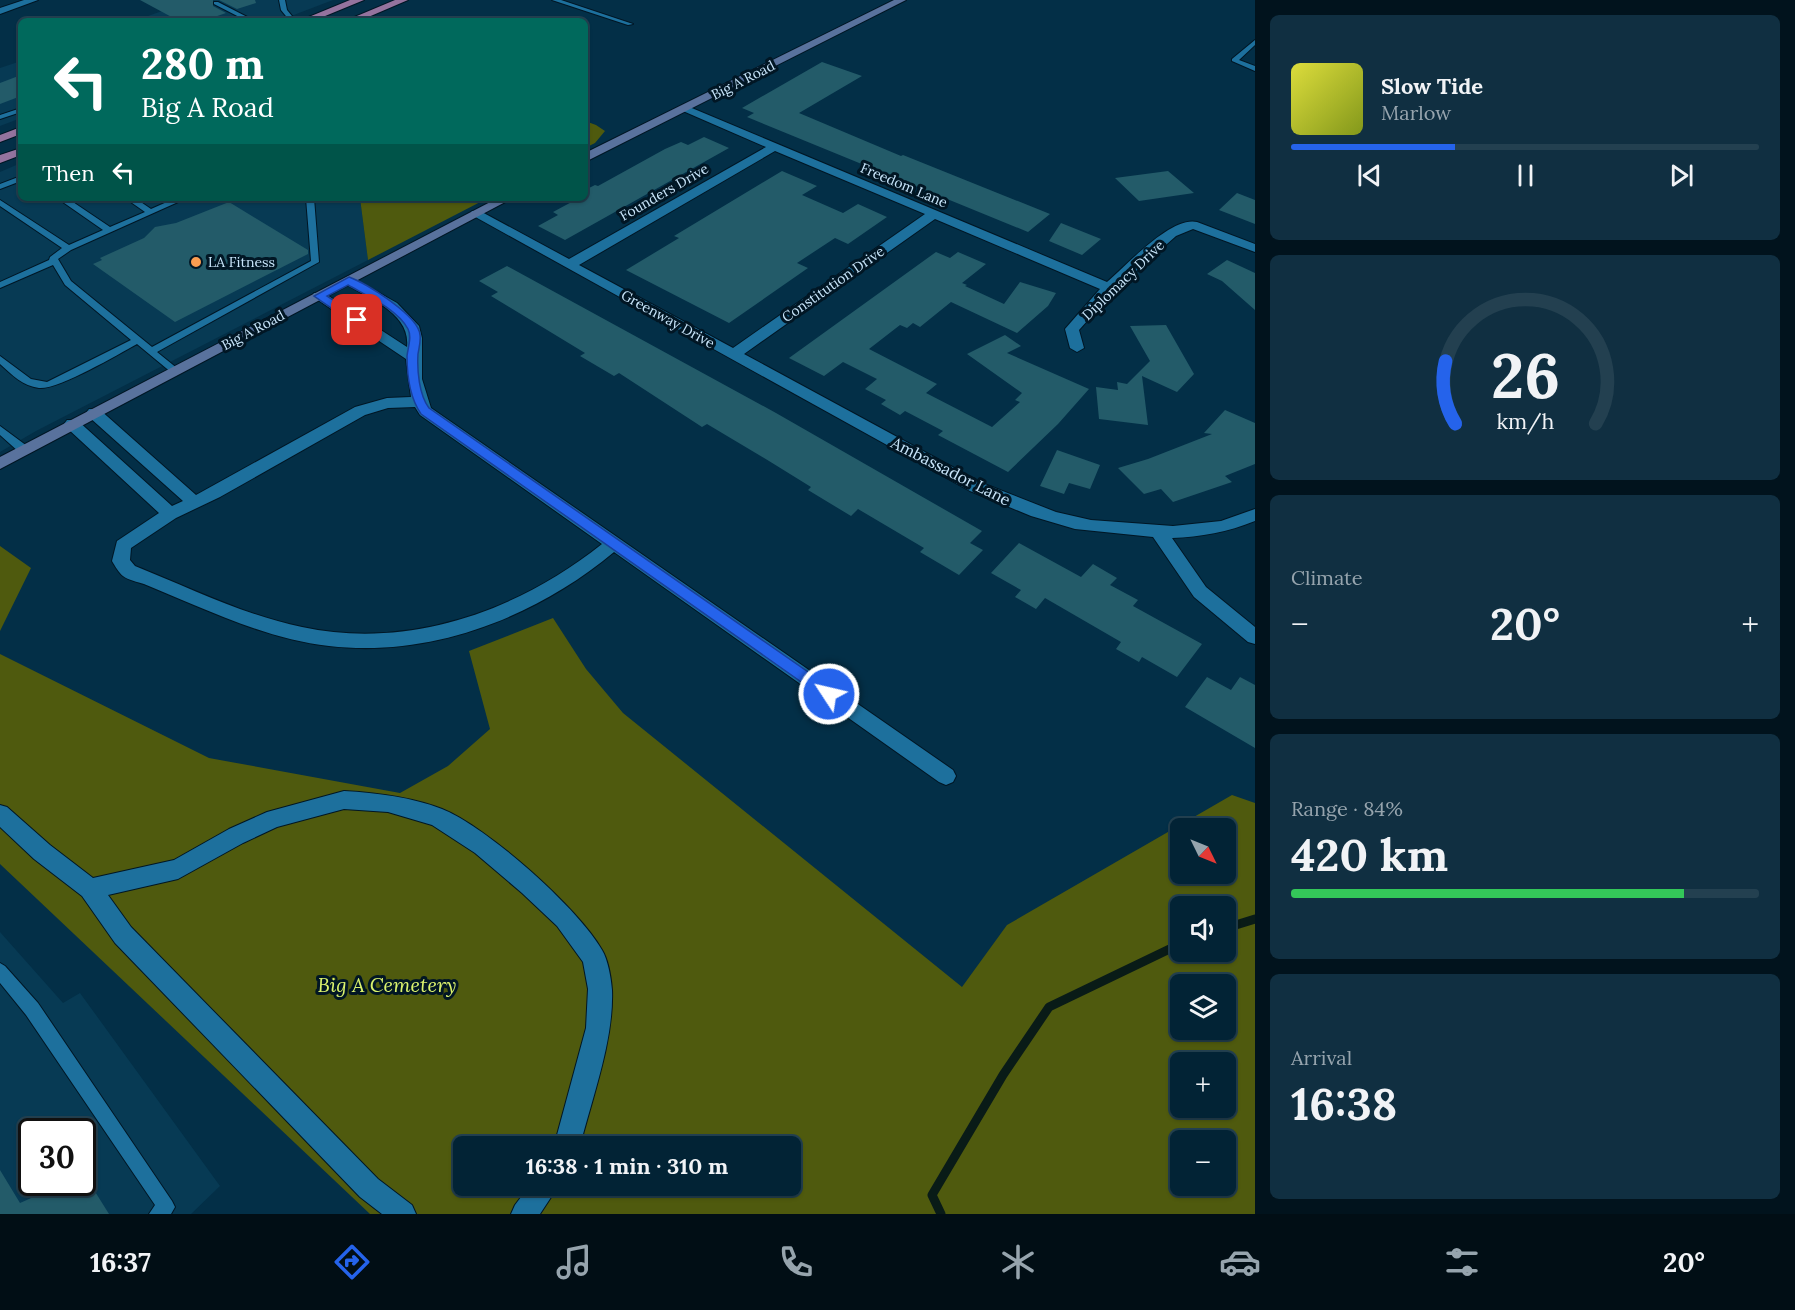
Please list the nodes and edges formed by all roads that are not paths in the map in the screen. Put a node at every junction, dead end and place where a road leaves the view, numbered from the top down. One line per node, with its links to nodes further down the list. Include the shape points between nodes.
1 (33, 0): 8 (street)
2 (284, 0): 10 (lane, via 284,10)
3 (359, 0): 11 (main road)
4 (403, 0): 12 (main road)
5 (555, 0): 13 (lane)
6 (901, 0): 16 (street, Big A Road)
7 (216, 3): 9 (lane)
8 (2, 9)
9 (246, 18)
10 (291, 18)
11 (312, 18)
12 (358, 18)
13 (630, 24)
14 (1255, 42): 15 (lane, via 1234,60)
15 (1255, 69)
16 (687, 109): 21 (street, Freedom Lane); 23 (street, Big A Road)
17 (18, 111): 18 (lane)
18 (0, 117)
19 (18, 131): 20 (main road)
20 (0, 139)
21 (775, 146): 35 (street, Freedom Lane); 40 (street, Founders Drive)
22 (18, 151): 24 (main road)
23 (588, 156)
24 (0, 159)
25 (18, 179): 26 (lane)
26 (0, 187)
27 (66, 201): 36 (lane)
28 (134, 201): 33 (lane)
29 (176, 201): 33 (lane)
30 (310, 201): 47 (lane, via 315,262)
31 (501, 201): 34 (street, Big A Road)
32 (0, 202): 37 (lane)
33 (151, 212): 36 (lane)
34 (476, 214): 40 (street, Greenway Drive); 41 (street, Big A Road)
35 (934, 214): 43 (street, Freedom Lane); 48 (street, Constitution Drive)
36 (109, 230): 37 (lane)
37 (68, 248): 39 (lane)
38 (1255, 248): 43 (street, Diplomacy Drive, via 1193,225 1171,233)
39 (55, 261): 42 (lane); 45 (lane, via 68,283)
40 (569, 265): 48 (street, Greenway Drive)
41 (349, 280): 44 (street, Big A Road); 49 (street, via 398,312 412,326)
42 (0, 285)
43 (1109, 288): 46 (street, Diplomacy Drive, via 1072,329)
44 (319, 296): 49 (street); 51 (street, Big A Road)
45 (138, 340): 47 (lane); 50 (lane, via 49,385 29,384)
46 (1077, 348)
47 (151, 351): 51 (lane)
48 (733, 355): 55 (street, Greenway Drive)
49 (413, 357): 52 (street)
50 (0, 359)
51 (175, 371): 53 (street, Big A Road)
52 (418, 402): 59 (street, via 371,406); 63 (street, via 425,411)
53 (94, 413): 54 (street, Big A Road); 59 (street)
54 (72, 424): 57 (street, Big A Road); 60 (street)
55 (860, 424): 62 (street, Ambassador Lane, via 976,487 1022,507 1076,524)
56 (0, 429): 57 (lane)
57 (23, 449): 58 (street, Big A Road)
58 (0, 464)
59 (194, 502): 60 (street)
60 (170, 514): 63 (street, via 123,545 121,561 129,571 254,621 329,639 394,639 475,622 556,585)
61 (1255, 515): 62 (street, Ambassador Lane, via 1233,525 1199,532)
62 (1159, 532): 64 (street, via 1200,592)
63 (614, 543): 65 (street)
64 (1255, 637)
65 (946, 776)
66 (0, 814): 67 (street)
67 (90, 889): 69 (street, via 178,869 274,819 344,800 388,803 438,817 483,846 530,886 565,918 594,958 600,989 598,1028); 72 (street, via 123,935 369,1188)
68 (0, 971): 71 (lane, via 32,1009 166,1207)
69 (570, 1136)
70 (538, 1196): 73 (street)
71 (158, 1214)
72 (403, 1214)
73 (524, 1214)

